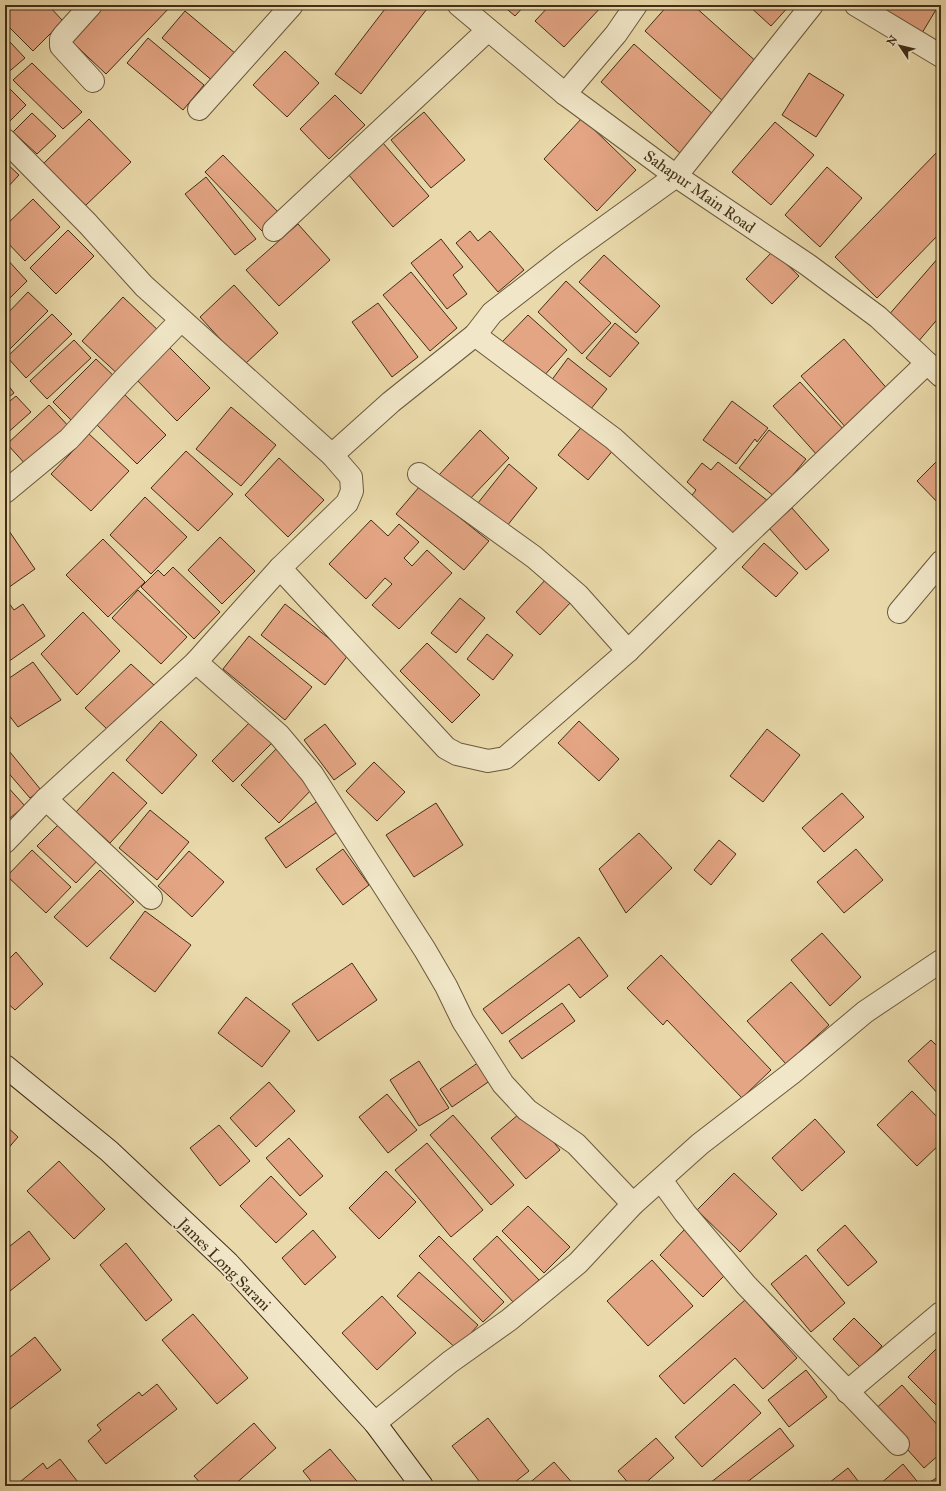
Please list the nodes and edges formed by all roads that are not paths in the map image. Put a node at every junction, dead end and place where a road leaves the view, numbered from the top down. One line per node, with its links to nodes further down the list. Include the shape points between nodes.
1 (91, 5): 9 (street, via 60,42)
2 (292, 5): 11 (street)
3 (459, 5): 7 (street, Sahapur Main Road)
4 (636, 5): 10 (street, via 616,34)
5 (812, 5): 13 (street)
6 (856, 5): 8 (street)
7 (488, 30): 10 (street, Sahapur Main Road); 14 (street)
8 (941, 56)
9 (93, 81)
10 (565, 94): 13 (street, Sahapur Main Road)
11 (199, 109)
12 (5, 140): 15 (street, via 88,224 144,286)
13 (676, 176): 16 (street, via 492,313); 17 (street, Sahapur Main Road, via 808,265 866,308)
14 (274, 230)
15 (181, 320): 18 (street); 20 (street, via 69,439)
16 (475, 335): 18 (street, via 391,402); 21 (street, via 614,439)
17 (934, 369): 21 (street)
18 (332, 455): 23 (street, via 351,477 352,491 347,502)
19 (419, 474): 25 (street, via 534,557 578,595)
20 (5, 492)
21 (733, 548): 25 (street)
22 (941, 562): 24 (street)
23 (280, 568): 25 (street, via 446,748 457,754 488,761 505,758); 26 (street)
24 (899, 612)
25 (628, 652)
26 (196, 662): 27 (street); 33 (street, via 279,735 312,774 425,950 463,1021 503,1084 527,1110 576,1144)
27 (46, 799): 28 (street); 29 (street)
28 (5, 842)
29 (151, 898)
30 (941, 961): 32 (street, via 865,1012 700,1144)
31 (5, 1066): 36 (street, James Long Sarani, via 109,1151 228,1263)
32 (661, 1180): 33 (street); 35 (street, via 685,1213 746,1285)
33 (633, 1204): 36 (street, via 578,1263)
34 (941, 1313): 35 (street)
35 (847, 1392): 37 (street)
36 (374, 1424): 38 (street, James Long Sarani)
37 (898, 1444)
38 (422, 1486)

